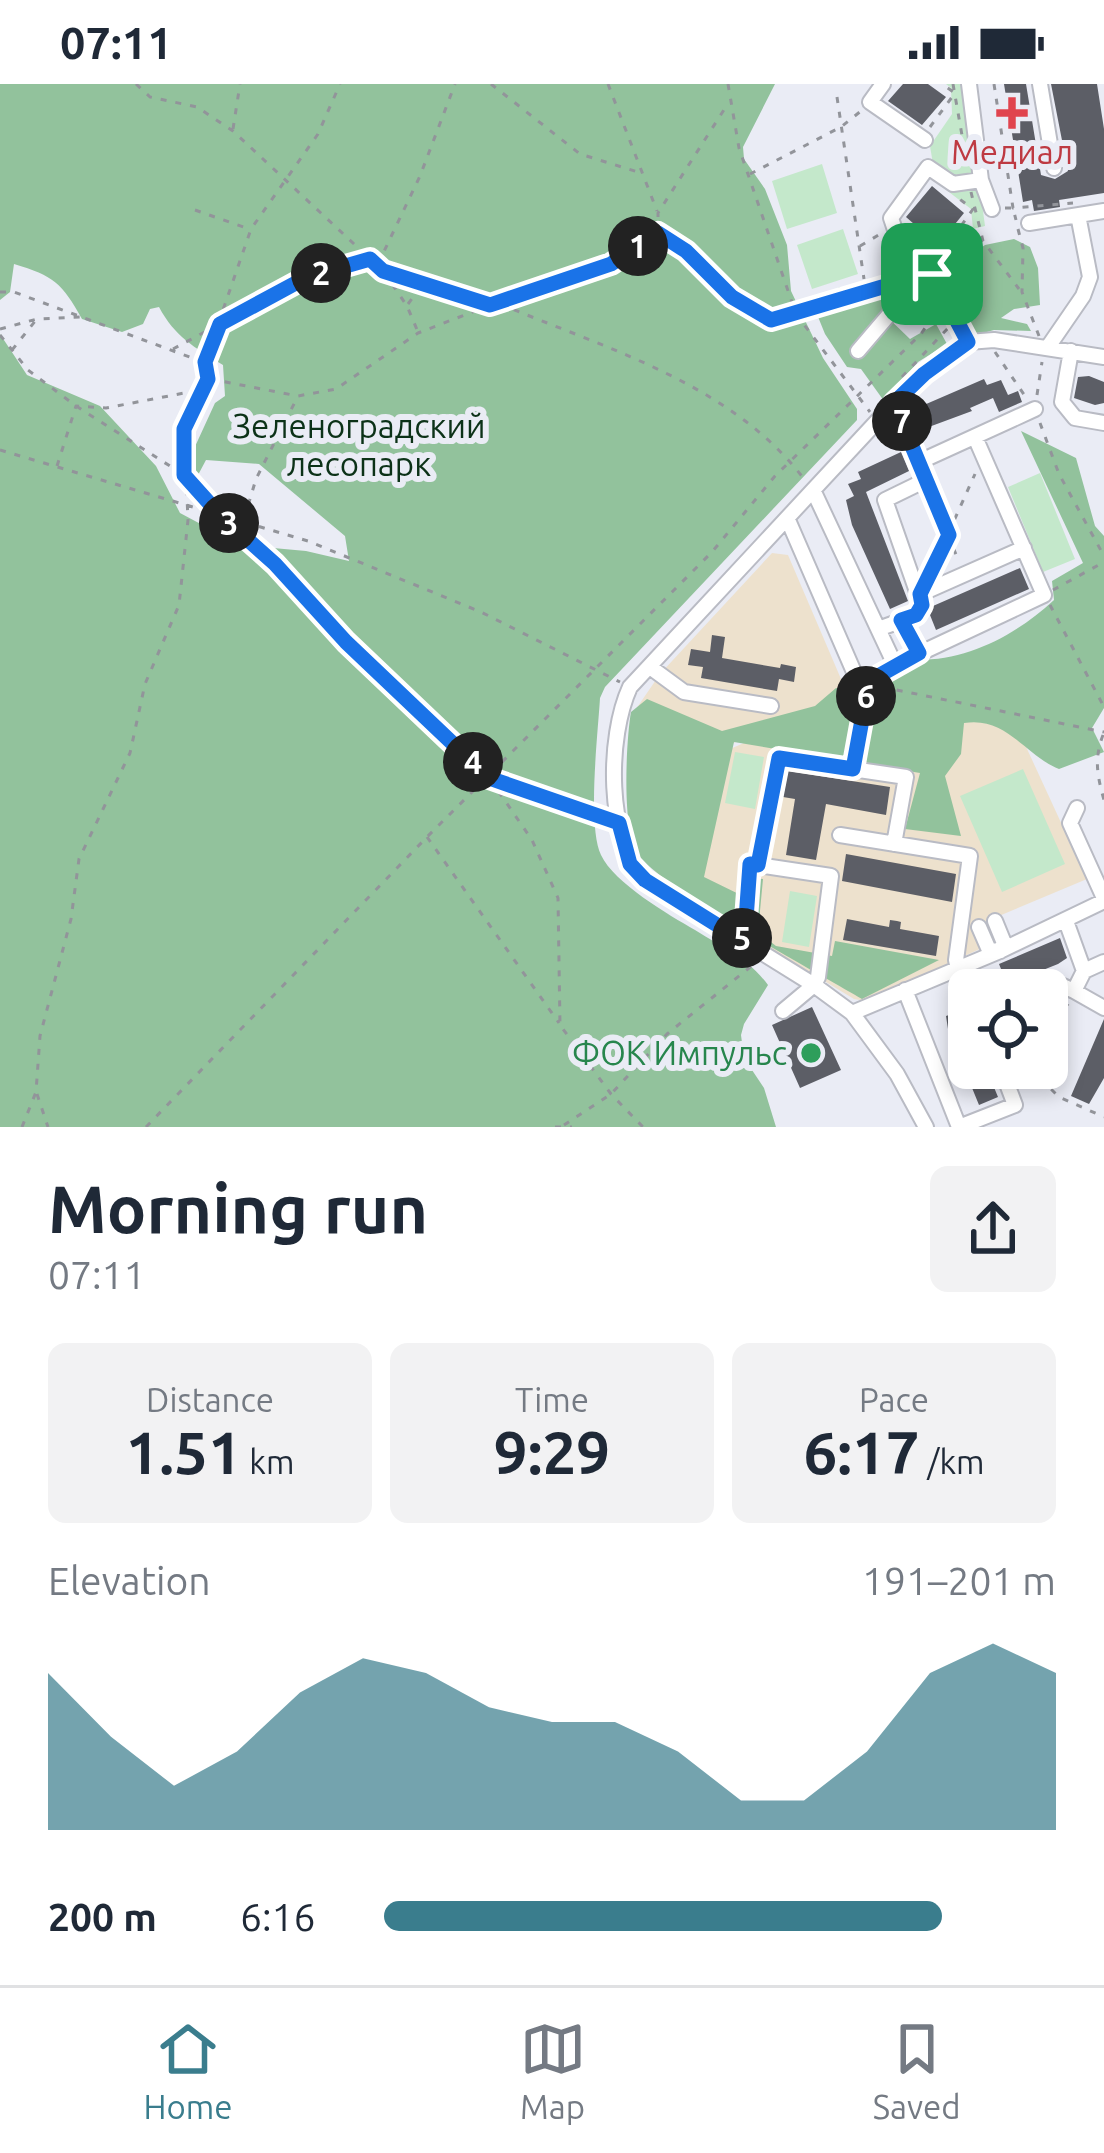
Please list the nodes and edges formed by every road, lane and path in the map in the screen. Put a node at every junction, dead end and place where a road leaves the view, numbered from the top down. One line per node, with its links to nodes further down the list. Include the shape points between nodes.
1 (136, 84): 18 (path)
2 (239, 84): 18 (path)
3 (340, 84): 23 (path, via 319,134)
4 (455, 84): 40 (path)
5 (490, 84): 21 (path, via 580,154)
6 (608, 84): 21 (path)
7 (718, 84): 12 (path)
8 (883, 84): 16 (street)
9 (941, 84): 13 (path)
10 (994, 84): 27 (path)
11 (1040, 84): 20 (street)
12 (727, 87): 15 (path)
13 (962, 89): 24 (street)
14 (837, 97): 17 (path)
15 (729, 102): 22 (path); 32 (path)
16 (870, 102): 17 (path); 19 (street)
17 (842, 127): 22 (path); 37 (path)
18 (233, 131): 23 (path)
19 (925, 140)
20 (1054, 167)
21 (640, 173): 32 (path)
22 (749, 175): 53 (path)
23 (285, 179): 35 (path); 39 (path)
24 (981, 181): 26 (street); 34 (street, via 953,184 928,167)
25 (944, 187): 28 (path)
26 (992, 208): 27 (path); 28 (path)
27 (1013, 208): 29 (path); 48 (path)
28 (973, 209): 38 (path); 48 (path, via 983,241)
29 (1077, 209): 31 (street); 33 (street); 43 (street)
30 (195, 210): 35 (path)
31 (1104, 211)
32 (658, 212): 36 (path)
33 (1029, 223)
34 (893, 224): 37 (path); 38 (street)
35 (251, 230): 56 (path)
36 (658, 233): 50 (path, via 611,264); 53 (path, via 771,320)
37 (860, 247): 44 (path)
38 (938, 258): 42 (street)
39 (370, 259): 40 (path); 56 (path, via 307,277)
40 (378, 266): 41 (path)
41 (383, 271): 45 (path); 52 (path)
42 (932, 274): 46 (street); 49 (street)
43 (1097, 277): 60 (street)
44 (864, 279)
45 (422, 284): 51 (path); 52 (path)
46 (910, 290): 53 (path, via 899,282); 64 (street)
47 (0, 292): 54 (path)
48 (1022, 292): 60 (path)
49 (944, 300): 59 (street); 71 (path)
50 (498, 303): 51 (path); 81 (path, via 658,368 737,416)
51 (490, 305): 58 (path)
52 (406, 306): 58 (path)
53 (796, 314): 71 (path)
54 (82, 316): 55 (path); 62 (path)
55 (37, 319): 57 (path); 63 (path)
56 (220, 324): 62 (path); 67 (path)
57 (0, 332): 63 (path)
58 (418, 333): 70 (path, via 336,389)
59 (968, 342): 60 (street); 72 (street)
60 (1044, 342): 65 (street); 74 (path)
61 (991, 346): 74 (path)
62 (173, 350): 67 (path)
63 (11, 351): 73 (path)
64 (859, 351)
65 (1071, 351): 66 (street); 76 (street, via 1062,402 1076,418)
66 (1104, 357)
67 (205, 362): 68 (path)
68 (208, 379): 69 (path); 70 (path)
69 (202, 390): 73 (path); 83 (path, via 184,429)
70 (298, 396): 89 (path)
71 (858, 398): 75 (path); 81 (path)
72 (894, 403): 80 (street); 85 (street)
73 (76, 406): 82 (path); 83 (path)
74 (1035, 410): 77 (street); 92 (path)
75 (870, 412)
76 (1104, 423)
77 (976, 437): 79 (street); 80 (street)
78 (0, 450): 82 (path)
79 (983, 456): 90 (path); 91 (street)
80 (919, 462): 84 (street)
81 (792, 463): 85 (path); 101 (path)
82 (56, 467): 86 (path)
83 (184, 475): 86 (path); 87 (path)
84 (926, 480): 90 (path); 94 (street, via 885,500)
85 (814, 492): 88 (street); 97 (street)
86 (187, 507): 87 (path); 140 (path, via 179,605 146,684 130,753 79,859 40,1036)
87 (219, 514): 89 (path); 110 (path)
88 (788, 520): 100 (street); 103 (street)
89 (244, 521): 101 (path, via 481,612)
90 (949, 535): 93 (path); 94 (path)
91 (1024, 548): 93 (street); 95 (street)
92 (1104, 559): 95 (path)
93 (964, 575): 94 (street)
94 (920, 594): 96 (street, via 916,615)
95 (1044, 595): 98 (street); 105 (path)
96 (901, 620): 97 (street); 98 (street)
97 (878, 628): 99 (street)
98 (919, 653): 99 (street)
99 (895, 665): 103 (street)
100 (650, 667): 104 (street, via 684,692); 113 (street, via 630,688 615,742)
101 (595, 668): 102 (path); 110 (path)
102 (624, 684)
103 (864, 684): 106 (path); 107 (path)
104 (771, 706)
105 (1104, 707)
106 (1104, 733): 109 (path)
107 (853, 769): 116 (street, via 906,777); 117 (street, via 779,758)
108 (1104, 770): 109 (path)
109 (1096, 774): 111 (path)
110 (489, 778): 113 (path); 115 (path); 137 (path, via 532,840 558,898)
111 (1104, 800)
112 (1077, 808): 118 (street, via 1070,823)
113 (619, 823): 122 (street, via 630,864 645,880)
114 (840, 835): 116 (street)
115 (427, 836): 137 (path); 146 (path)
116 (894, 844): 126 (street, via 970,856)
117 (758, 865): 122 (street, via 750,864); 129 (street, via 831,876)
118 (1104, 899): 120 (street)
119 (995, 921): 123 (street)
120 (1066, 922): 123 (street); 127 (street)
121 (979, 927): 123 (street, via 989,950)
122 (741, 940): 124 (street)
123 (1000, 951): 126 (street)
124 (765, 955): 129 (street); 141 (path, via 667,1034)
125 (1104, 962): 127 (street)
126 (958, 969)
127 (1084, 971): 132 (street)
128 (948, 973): 131 (street)
129 (814, 985): 135 (street); 136 (street)
130 (1068, 988): 132 (street)
131 (905, 990): 136 (street); 151 (street)
132 (1074, 991): 133 (path); 134 (street)
133 (1068, 1003)
134 (1104, 1007)
135 (784, 1011)
136 (851, 1013): 150 (street)
137 (560, 1024): 141 (path)
138 (1009, 1089): 151 (street, via 1015,1105)
139 (1051, 1089): 142 (path)
140 (36, 1092): 144 (path); 145 (path)
141 (611, 1094): 143 (path); 149 (path)
142 (1104, 1117)
143 (564, 1125): 147 (path); 148 (path)
144 (22, 1127)
145 (47, 1127)
146 (146, 1127)
147 (555, 1127)
148 (572, 1127)
149 (643, 1127)
150 (926, 1127)
151 (959, 1127)

